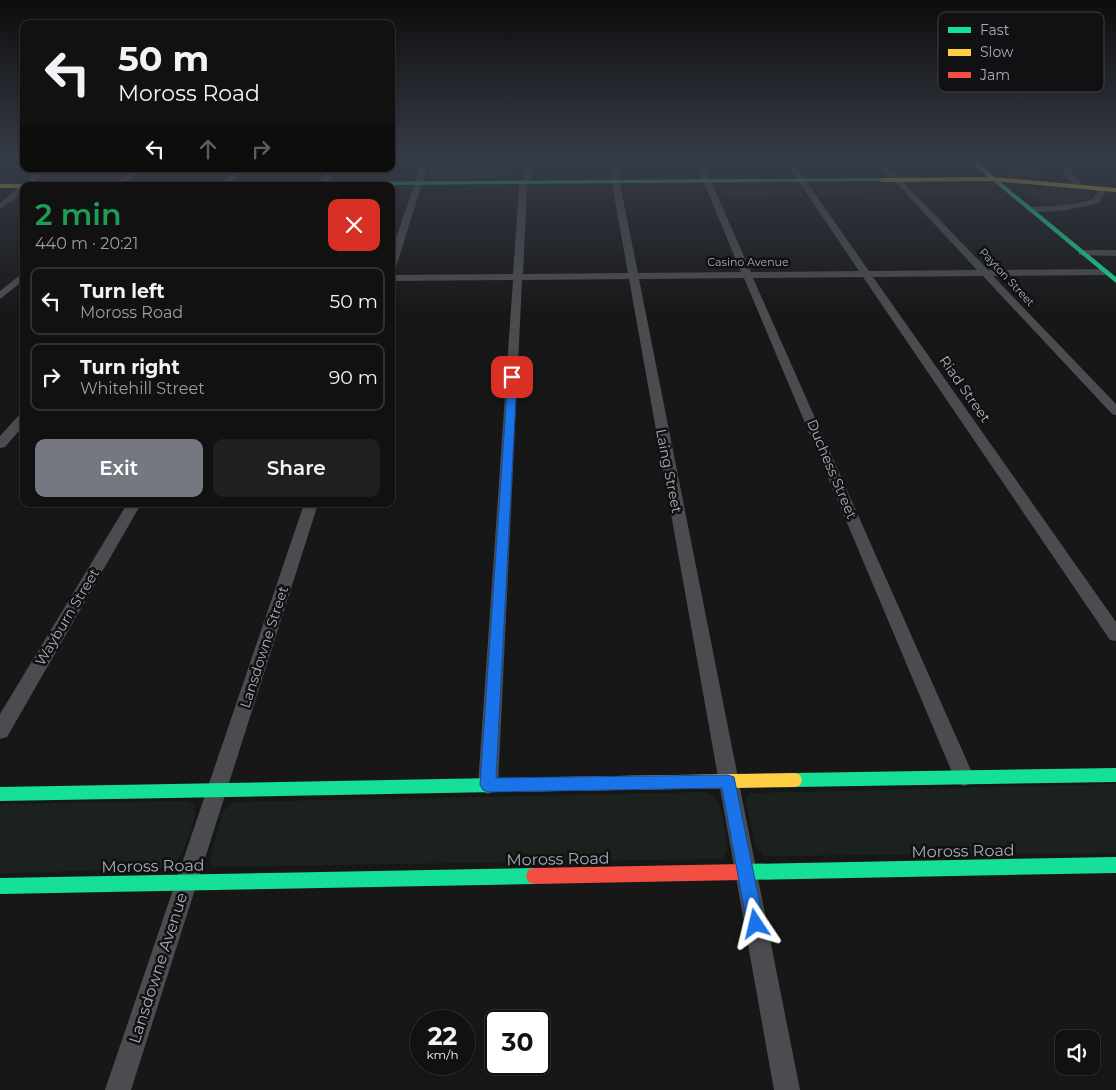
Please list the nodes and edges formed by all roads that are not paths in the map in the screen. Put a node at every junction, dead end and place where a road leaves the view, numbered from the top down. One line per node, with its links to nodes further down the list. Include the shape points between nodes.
1 (409, 212): 10 (street)
2 (522, 212): 16 (street)
3 (621, 212): 15 (street, Laing Street)
4 (719, 212): 14 (street, Duchess Street)
5 (824, 212): 13 (street, Riad Street)
6 (927, 212): 12 (street, Payton Street)
7 (1032, 212): 8 (street)
8 (1082, 253): 9 (street); 11 (street)
9 (1116, 253)
10 (395, 255)
11 (1105, 272): 12 (street, Casino Avenue); 21 (street)
12 (986, 273): 13 (street, Casino Avenue); 23 (street, Payton Street)
13 (867, 274): 14 (street, Casino Avenue); 28 (street, Riad Street)
14 (747, 275): 15 (street, Casino Avenue); 31 (street, Duchess Street)
15 (633, 276): 16 (street, Casino Avenue); 32 (street, Laing Street)
16 (518, 277): 17 (street, Casino Avenue); 33 (street)
17 (395, 278)
18 (20, 279): 19 (street)
19 (0, 281)
20 (20, 281): 22 (street)
21 (1116, 281)
22 (0, 296)
23 (1116, 410)
24 (20, 422): 25 (street)
25 (0, 444)
26 (132, 507): 29 (street, Wayburn Street)
27 (310, 507): 34 (street, Lansdowne Street)
28 (1116, 634)
29 (0, 731)
30 (1116, 775): 31 (street)
31 (964, 778): 32 (street)
32 (728, 782): 33 (street); 37 (street, Laing Street)
33 (488, 785): 34 (street)
34 (216, 790): 35 (street); 38 (street, Lansdowne Avenue)
35 (0, 794)
36 (1116, 864): 37 (street, Moross Road)
37 (747, 871): 38 (street, Moross Road); 41 (street, Laing Street)
38 (186, 882): 39 (street, Moross Road); 40 (street, Lansdowne Avenue)
39 (0, 886)
40 (118, 1090)
41 (787, 1090)

